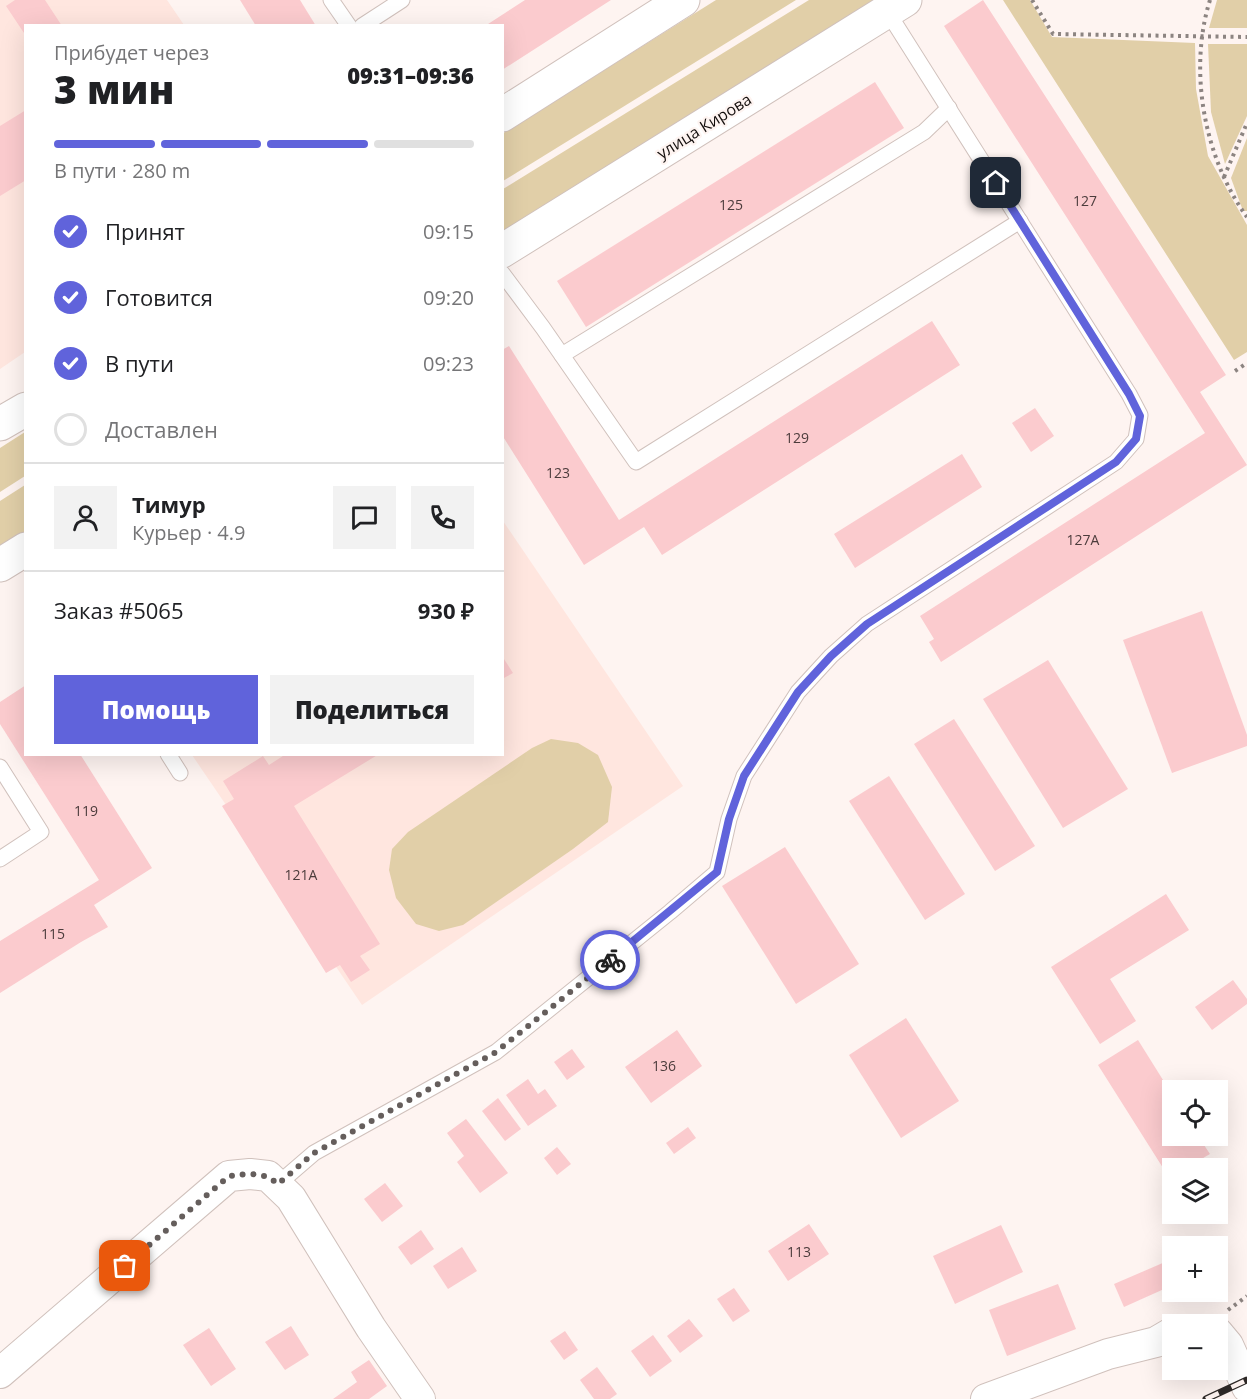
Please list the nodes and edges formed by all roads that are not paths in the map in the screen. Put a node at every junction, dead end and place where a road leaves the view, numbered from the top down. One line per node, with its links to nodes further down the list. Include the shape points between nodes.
1 (331, 0): 5 (lane)
2 (683, 0): 8 (main road)
3 (399, 1): 6 (lane)
4 (896, 6): 7 (lane); 10 (main road, улица Кирова)
5 (348, 24)
6 (365, 24)
7 (948, 108): 9 (lane); 12 (lane, via 924,132)
8 (504, 113)
9 (1020, 221): 12 (lane, via 636,462); 21 (lane, via 1129,394 1140,416 1136,439 1116,462 867,624 831,656 798,692 744,776 717,872 496,1052 314,1153)
10 (504, 251)
11 (504, 276): 12 (lane)
12 (562, 355)
13 (24, 410): 14 (main road)
14 (0, 424)
15 (24, 550): 16 (main road)
16 (0, 565)
17 (169, 756): 19 (lane)
18 (0, 767): 20 (lane, via 41,832)
19 (180, 773)
20 (0, 859)
21 (273, 1180): 24 (street, via 250,1174 229,1176); 26 (street, via 291,1198 370,1328)
22 (1162, 1338): 27 (street)
23 (1228, 1345): 25 (street)
24 (0, 1373)
25 (1247, 1387)
26 (420, 1399)
27 (986, 1399)

